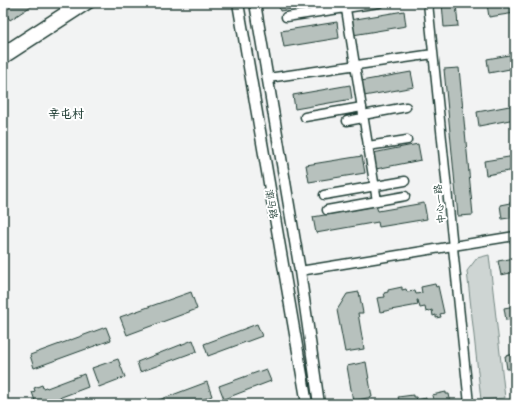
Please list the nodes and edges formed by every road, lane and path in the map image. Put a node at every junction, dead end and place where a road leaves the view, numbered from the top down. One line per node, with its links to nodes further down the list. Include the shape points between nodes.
1 (77, 3): 9 (street)
2 (91, 3): 11 (street)
3 (238, 3): 29 (main road, 漷马路)
4 (255, 3): 13 (main road, 漷马路)
5 (379, 3): 7 (street)
6 (428, 3): 10 (street, 中心一路)
7 (345, 6): 8 (street); 12 (street)
8 (286, 18)
9 (3, 51)
10 (434, 54): 12 (street); 27 (street, 中心一路)
11 (3, 60)
12 (354, 65): 13 (street); 15 (street)
13 (268, 78): 28 (main road, 漷马路)
14 (406, 107): 15 (street)
15 (362, 113): 16 (street); 17 (street); 19 (street)
16 (305, 117)
17 (347, 121)
18 (407, 140): 19 (street)
19 (368, 146): 21 (street)
20 (405, 180): 21 (street)
21 (375, 186): 22 (street); 24 (street)
22 (324, 195)
23 (405, 196): 24 (street)
24 (377, 201): 25 (street)
25 (327, 210)
26 (515, 236): 27 (street)
27 (453, 245): 28 (street); 31 (street, 中心一路)
28 (300, 271): 30 (main road, 漷马路)
29 (307, 404)
30 (319, 404)
31 (469, 404)

